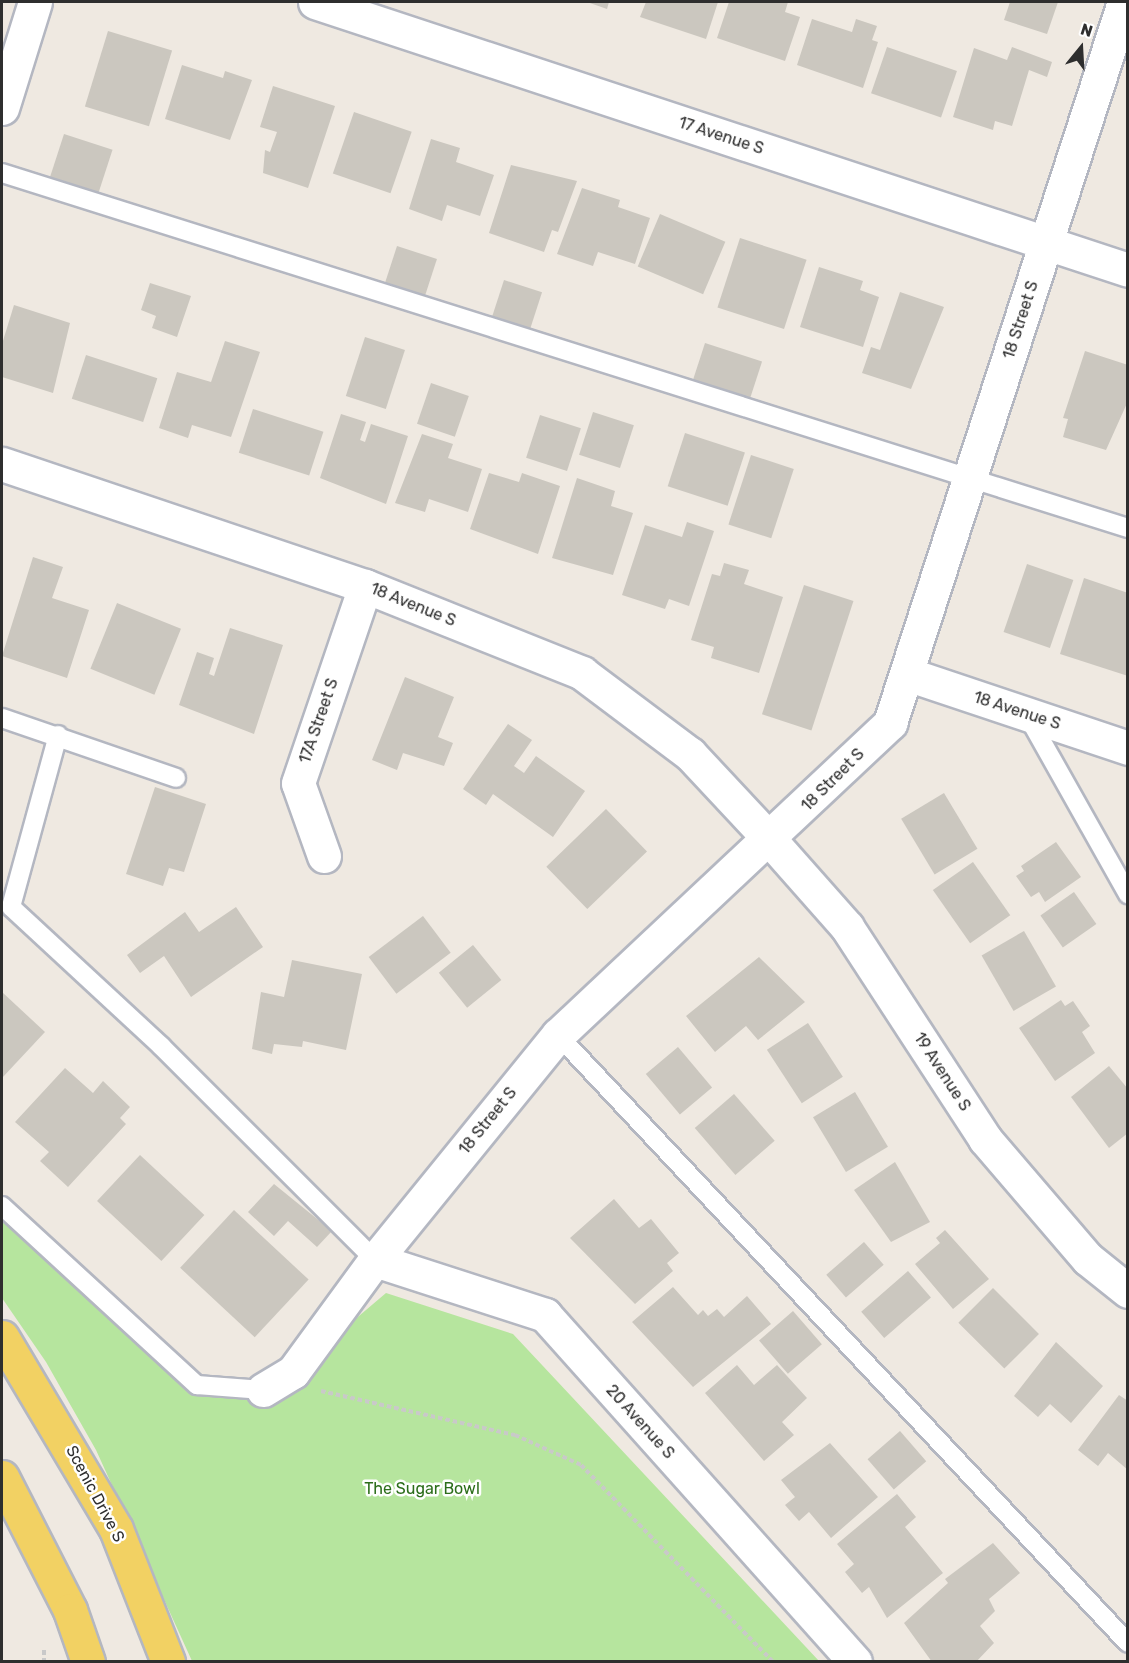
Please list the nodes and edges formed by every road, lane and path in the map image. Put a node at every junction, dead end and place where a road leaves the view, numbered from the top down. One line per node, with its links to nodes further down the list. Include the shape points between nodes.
1 (36, 2): 4 (street)
2 (315, 2): 6 (street, 17 Avenue S)
3 (1124, 2): 6 (street, 18 Street S)
4 (2, 108)
5 (2, 173): 9 (lane)
6 (1045, 243): 7 (street, 17 Avenue S); 9 (street, 18 Street S)
7 (1128, 270)
8 (2, 464): 11 (street, 18 Avenue S)
9 (970, 478): 10 (lane); 12 (street, 18 Street S)
10 (1128, 528)
11 (366, 586): 18 (street, 18 Avenue S, via 582,673 690,754); 19 (street, 17A Street S, via 298,783)
12 (907, 674): 13 (street, 18 Avenue S); 18 (street, 18 Street S, via 890,723)
13 (1027, 715): 16 (street, 18 Avenue S); 20 (lane)
14 (2, 718): 15 (lane)
15 (58, 735): 17 (lane); 23 (lane, via 11,907 161,1046)
16 (1128, 748)
17 (176, 778)
18 (771, 841): 21 (street, 18 Street S); 24 (street, 19 Avenue S, via 847,927 985,1139 1088,1259)
19 (324, 856)
20 (1128, 894)
21 (558, 1035): 23 (street, 18 Street S); 29 (lane)
22 (2, 1206): 27 (lane, via 196,1385)
23 (375, 1260): 26 (street, 18 Street S); 33 (street, 20 Avenue S, via 545,1315)
24 (1128, 1291)
25 (2, 1337): 31 (main road, Scenic Drive S, via 116,1529)
26 (293, 1372): 27 (street, 18 Street S); 32 (path, via 335,1396 515,1435 581,1465)
27 (262, 1390)
28 (2, 1478): 30 (main road, via 70,1610)
29 (1128, 1643)
30 (87, 1662)
31 (168, 1662)
32 (773, 1662)
33 (855, 1662)

